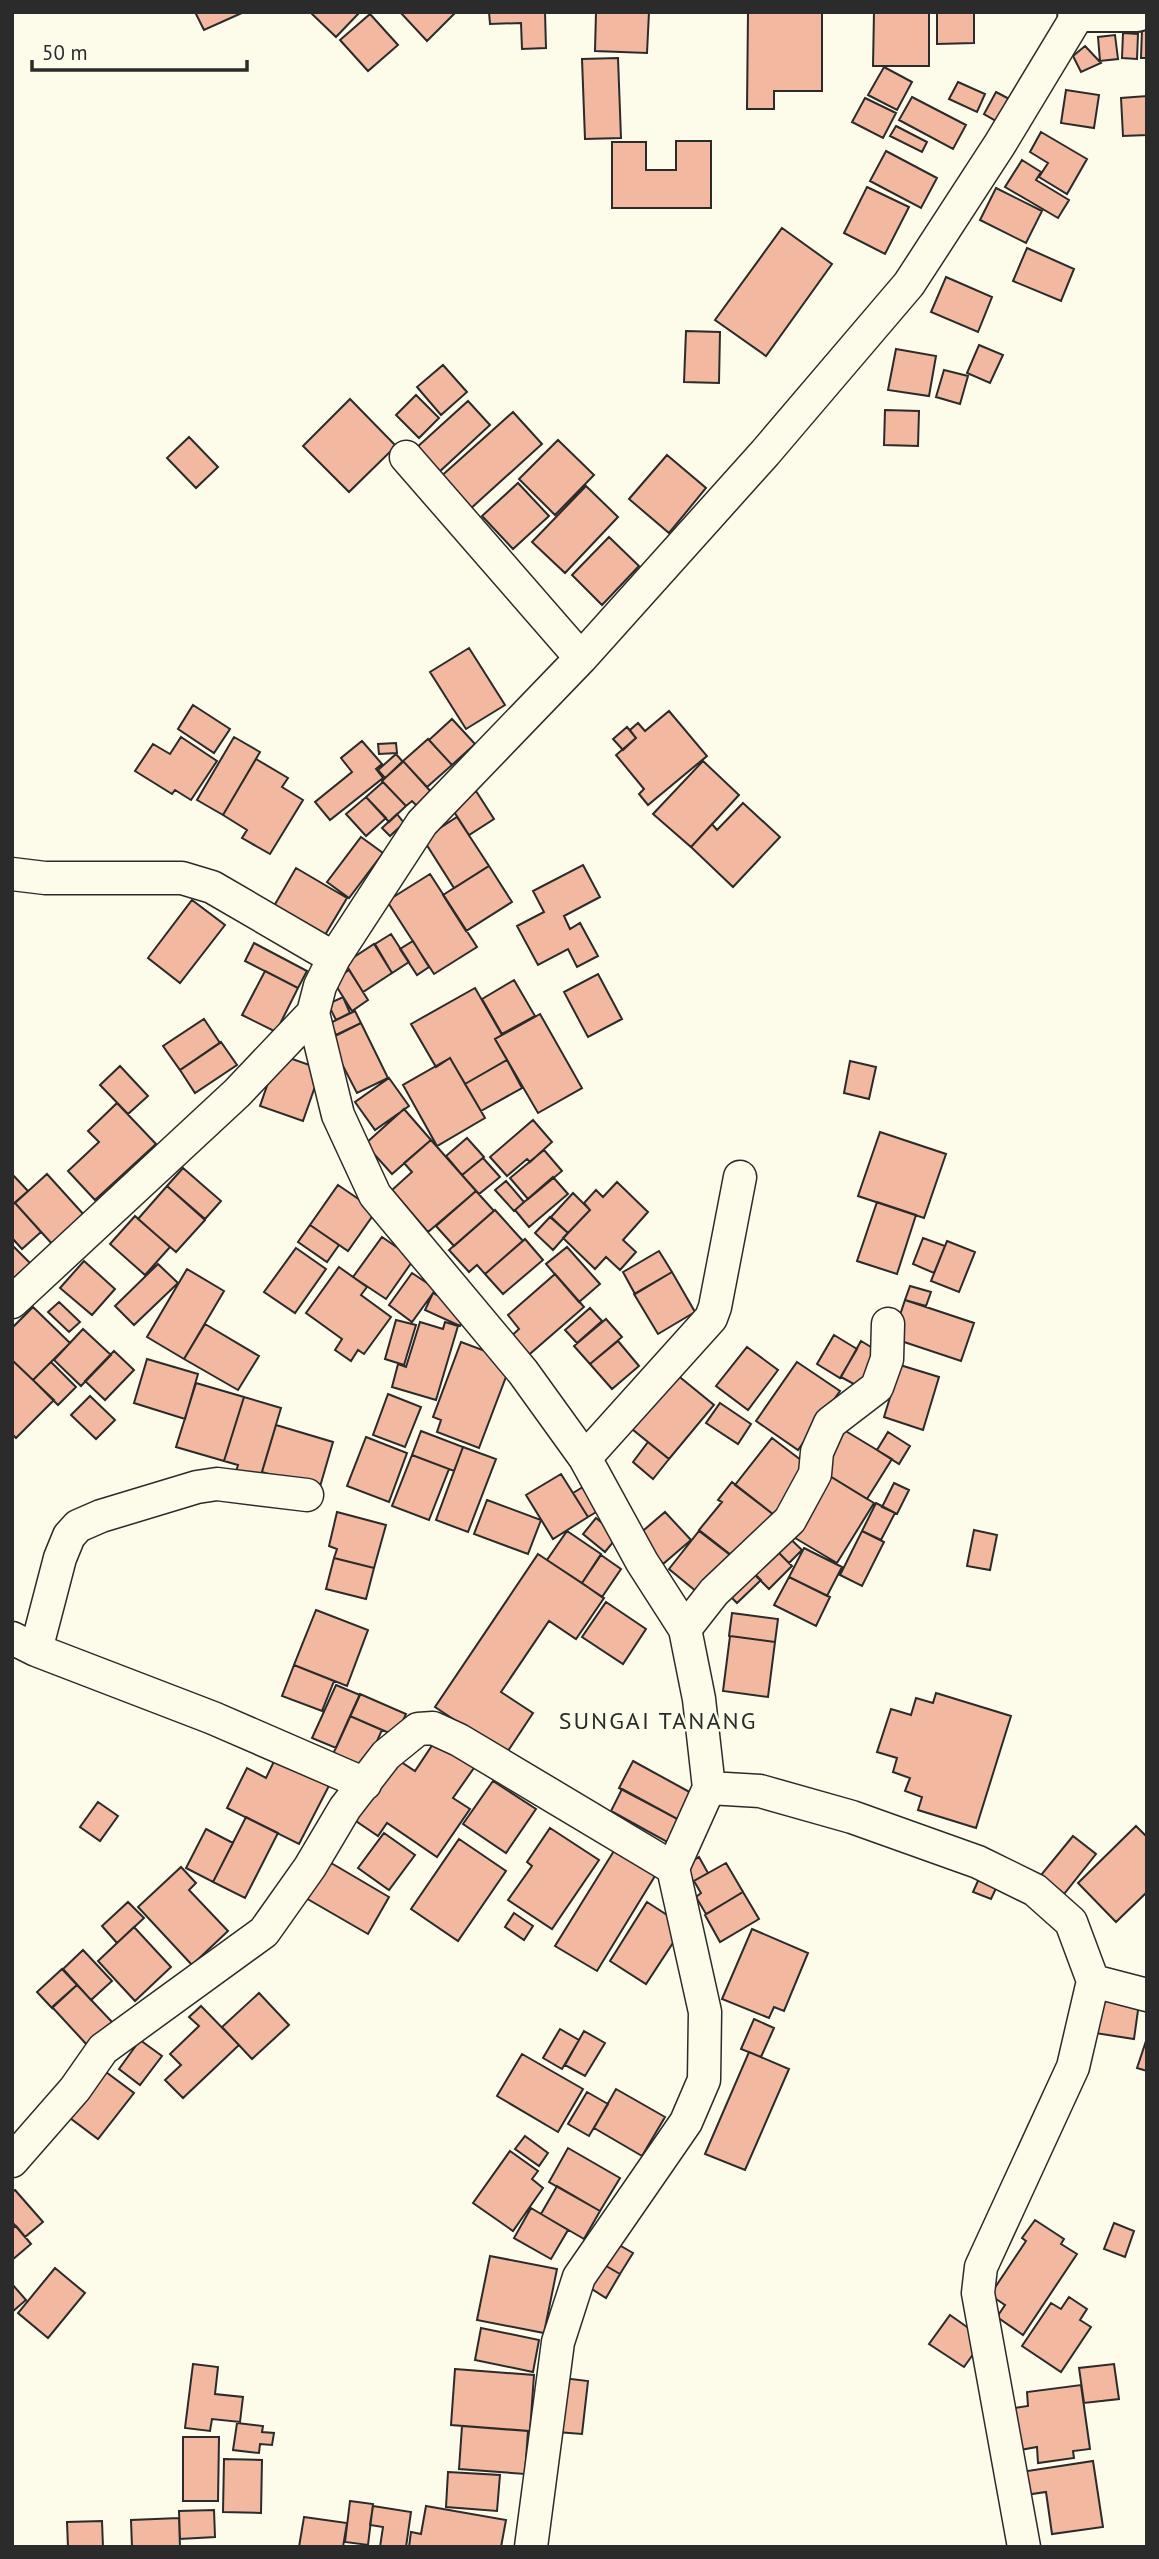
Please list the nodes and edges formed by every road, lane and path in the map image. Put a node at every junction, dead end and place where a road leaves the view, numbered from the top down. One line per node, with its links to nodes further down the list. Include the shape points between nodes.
1 (1137, 12): 2 (main road)
2 (1078, 13): 4 (street, via 909,284)
3 (406, 457): 4 (street)
4 (581, 658): 6 (street, via 422,822)
5 (12, 874): 6 (street, via 182,878 212,887)
6 (334, 958): 7 (street)
7 (313, 1013): 9 (street, via 237,1093); 11 (street, via 338,1115 375,1195 523,1372)
8 (740, 1177): 11 (street, via 711,1318)
9 (12, 1303)
10 (888, 1324): 13 (street, via 887,1359 877,1387 831,1423 817,1452 815,1474 790,1520 713,1592)
11 (585, 1458): 13 (street)
12 (307, 1495): 14 (street, via 217,1484 78,1526 69,1536)
13 (685, 1629): 16 (street)
14 (24, 1644): 15 (street, via 213,1717)
15 (365, 1784): 17 (street, via 386,1755 418,1729 433,1728); 20 (street, via 264,1932 103,2049)
16 (709, 1787): 17 (street); 18 (street, via 760,1791 852,1817 978,1862 1035,1890 1071,1922)
17 (673, 1868): 21 (street, via 705,2012 704,2080 686,2122 579,2277 558,2342)
18 (1093, 1981): 19 (street); 22 (street, via 1073,2067 981,2267 978,2293)
19 (1147, 1995)
20 (12, 2161)
21 (531, 2547)
22 (1024, 2547)

